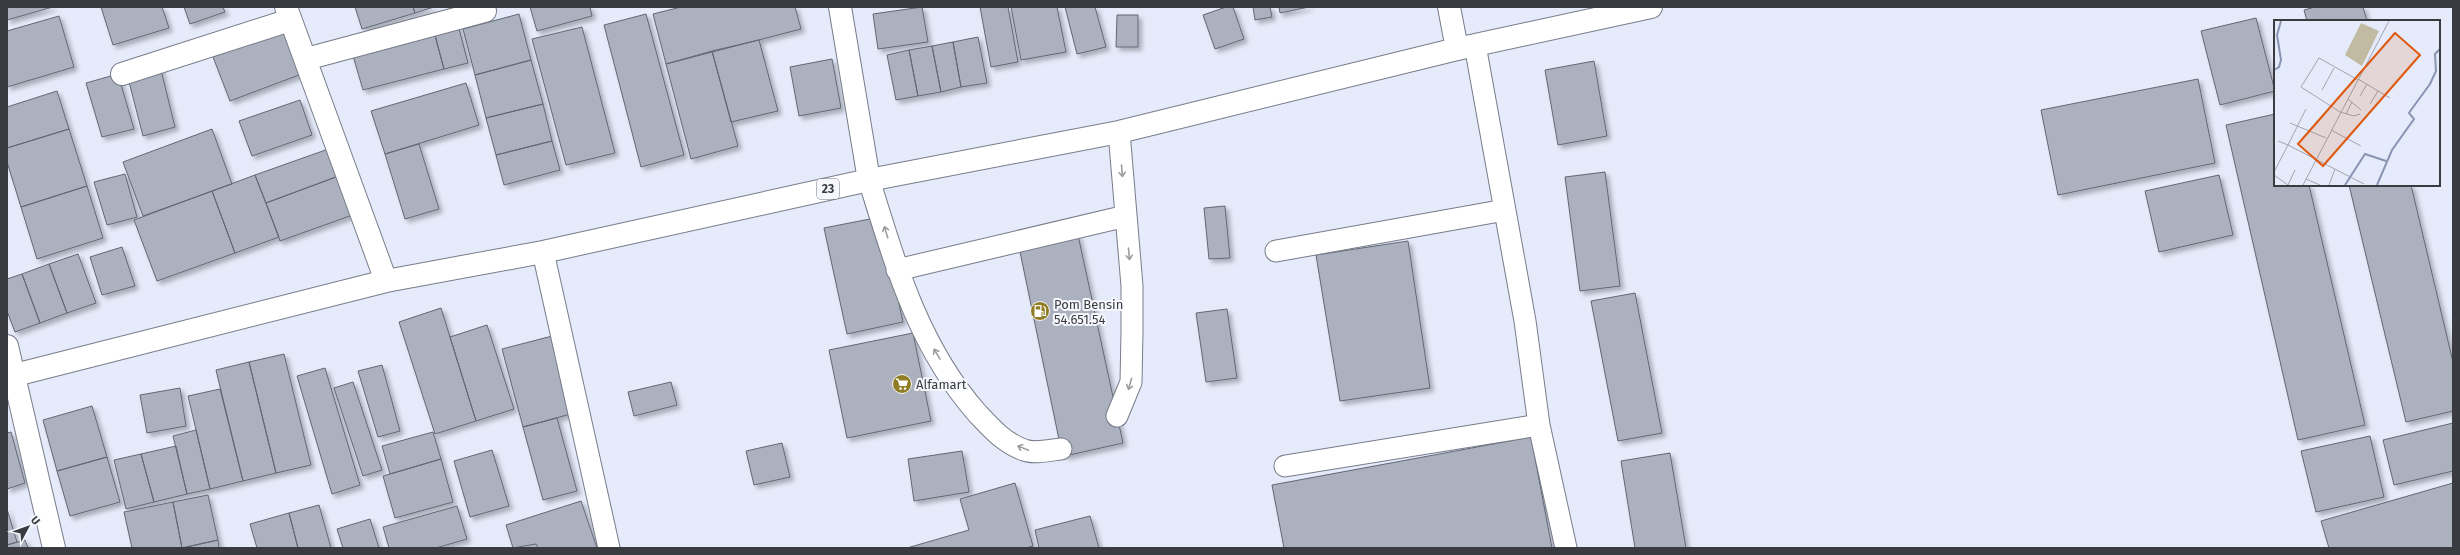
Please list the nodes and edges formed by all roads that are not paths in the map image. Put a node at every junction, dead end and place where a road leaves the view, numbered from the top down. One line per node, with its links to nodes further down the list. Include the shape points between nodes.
1 (840, 7): 10 (main road)
2 (1449, 7): 6 (main road)
3 (1651, 7): 6 (main road, 23)
4 (485, 11): 7 (main road)
5 (288, 13): 7 (main road); 8 (main road)
6 (1466, 47): 9 (main road, 23); 11 (lane)
7 (306, 59): 16 (main road)
8 (122, 74)
9 (1118, 132): 10 (main road, 23); 12 (lane, one-way to 12)
10 (869, 180): 14 (main road, 23); 15 (lane, one-way to 10)
11 (1505, 210): 13 (lane); 20 (lane, via 1525,321)
12 (1126, 216): 15 (lane); 19 (lane, one-way to 19, via 1132,286 1131,382)
13 (1276, 251)
14 (543, 252): 16 (main road, 23); 24 (lane)
15 (897, 270): 21 (lane, one-way to 15, via 1026,451 998,436 963,396 937,355 916,318)
16 (386, 281): 18 (main road, 23)
17 (7, 346): 18 (main road)
18 (11, 376): 23 (main road)
19 (1117, 416)
20 (1539, 425): 22 (lane); 25 (lane)
21 (1061, 449)
22 (1285, 466)
23 (54, 548)
24 (609, 548)
25 (1566, 548)

